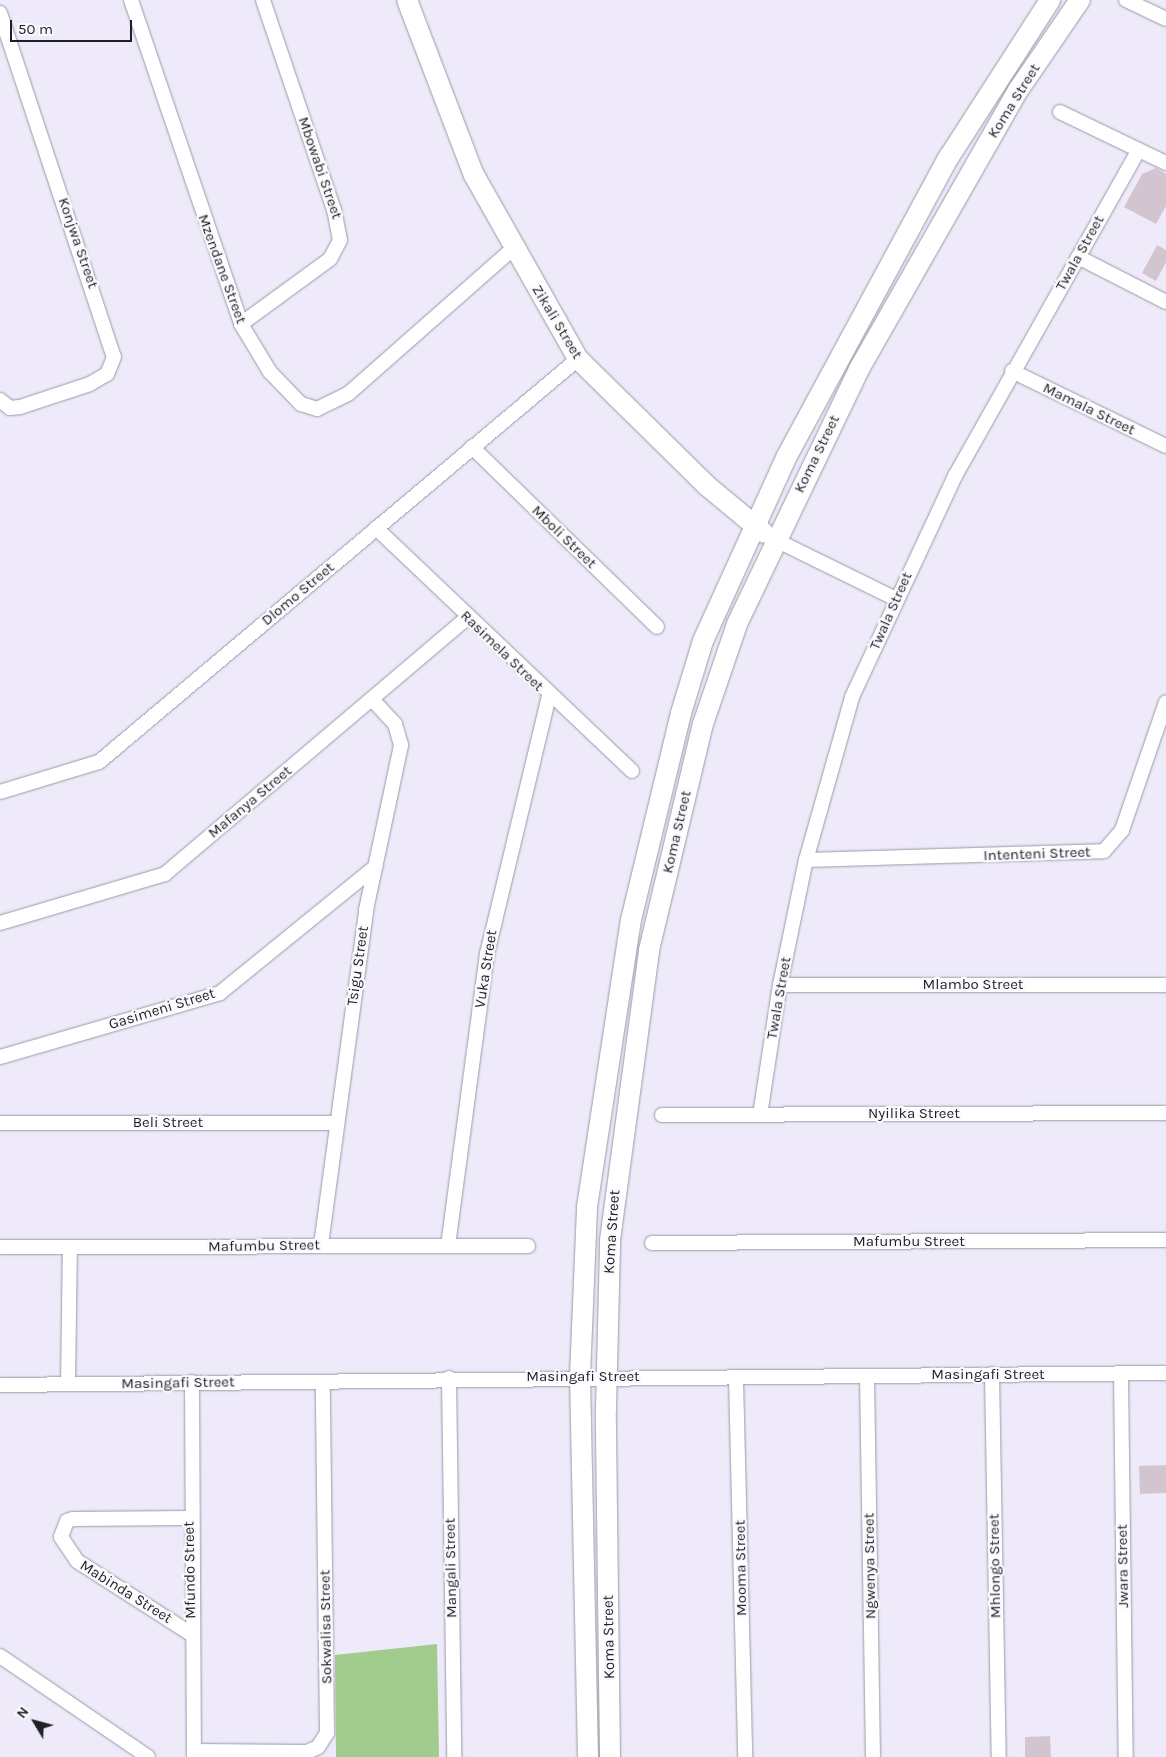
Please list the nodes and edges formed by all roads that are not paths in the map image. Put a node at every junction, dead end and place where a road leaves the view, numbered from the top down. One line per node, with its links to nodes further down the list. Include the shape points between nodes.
1 (131, 0): 15 (street, Mzendane Street)
2 (263, 0): 15 (street, Mbowabi Street, via 334,210 340,240 330,259)
3 (407, 0): 12 (main road, Zikali Street, via 454,132)
4 (1050, 0): 21 (main road, Koma Street, via 984,97 926,198)
5 (1080, 0): 23 (main road, Koma Street, via 1019,89 901,294 810,465)
6 (1126, 0): 8 (street)
7 (0, 13): 18 (street, Konjwa Street, via 114,357 102,379)
8 (1166, 18)
9 (1060, 112): 10 (street)
10 (1139, 150): 11 (street); 13 (street, Twala Street)
11 (1166, 163)
12 (516, 248): 15 (street, Mzendane Street, via 348,394 317,409 301,404 281,385); 16 (main road, Zikali Street)
13 (1078, 257): 14 (street); 17 (street, Twala Street)
14 (1166, 302)
15 (241, 324)
16 (578, 360): 20 (street, Dlomo Street); 21 (main road, Zikali Street)
17 (1012, 371): 19 (street, Mamala Street); 24 (street, Twala Street, via 954,476)
18 (5, 404)
19 (1166, 446)
20 (472, 447): 22 (street, Dlomo Street); 26 (street, Mboli Street)
21 (753, 527): 23 (main road, Zikali Street); 53 (main road, Koma Street, via 692,675 631,920 587,1207)
22 (376, 528): 25 (street, Rasimela Street); 31 (street, Dlomo Street, via 99,762)
23 (776, 540): 24 (street, Zikali Street); 55 (main road, Koma Street, via 720,667 650,950 610,1240)
24 (896, 599): 32 (street, Twala Street, via 846,715)
25 (467, 618): 27 (street, Rasimela Street); 28 (street, Mafanya Street)
26 (657, 627)
27 (549, 696): 30 (street, Rasimela Street); 46 (street, Vuka Street, via 487,954)
28 (372, 699): 33 (street, Tsigu Street, via 395,724 401,745); 34 (street, Mafanya Street, via 159,877)
29 (1166, 702): 32 (street, Intenteni Street, via 1122,830 1104,851)
30 (632, 771)
31 (0, 792)
32 (806, 860): 35 (street, Twala Street)
33 (375, 867): 37 (street, Gasimeni Street, via 220,993); 42 (street, Tsigu Street)
34 (0, 923)
35 (780, 985): 36 (street, Mlambo Street); 40 (street, Twala Street)
36 (1166, 985)
37 (0, 1057)
38 (1166, 1112): 40 (street, Nyilika Street)
39 (662, 1115): 40 (street, Nyilika Street)
40 (760, 1115)
41 (0, 1123): 42 (street, Beli Street)
42 (336, 1123): 45 (street, Tsigu Street)
43 (1166, 1240): 44 (street, Mafumbu Street)
44 (652, 1243)
45 (321, 1245): 46 (street, Mafumbu Street); 49 (street, Mafumbu Street)
46 (448, 1246): 47 (street, Mafumbu Street)
47 (528, 1246)
48 (0, 1247): 49 (street, Mafumbu Street)
49 (70, 1248): 61 (street)
50 (1166, 1373): 52 (street, Masingafi Street)
51 (992, 1374): 52 (street, Masingafi Street); 54 (street, Masingafi Street); 72 (street, Mhlongo Street)
52 (1121, 1374): 73 (street, Jwara Street)
53 (580, 1376): 55 (street, Masingafi Street); 56 (street, Masingafi Street); 68 (main road, Koma Street)
54 (867, 1376): 57 (street, Masingafi Street); 71 (street, Ngwenya Street)
55 (607, 1377): 57 (street, Masingafi Street); 69 (main road, Koma Street)
56 (449, 1378): 59 (street, Masingafi Street); 67 (street, Mangali Street)
57 (736, 1379): 70 (street, Mooma Street)
58 (192, 1382): 59 (street, Masingafi Street); 61 (street, Masingafi Street); 62 (street, Mfundo Street)
59 (323, 1383): 65 (street, Sokwalisa Street, via 327,1732 318,1747 307,1752)
60 (0, 1384): 61 (street, Masingafi Street)
61 (68, 1384)
62 (190, 1518): 63 (street, Mfundo Street); 63 (street, Mabinda Street, via 73,1519 67,1522 61,1537 77,1562)
63 (191, 1634): 65 (street, Mfundo Street)
64 (0, 1656): 66 (street)
65 (195, 1754)
66 (148, 1757)
67 (454, 1757)
68 (588, 1757)
69 (610, 1757)
70 (745, 1757)
71 (873, 1757)
72 (999, 1757)
73 (1126, 1757)

